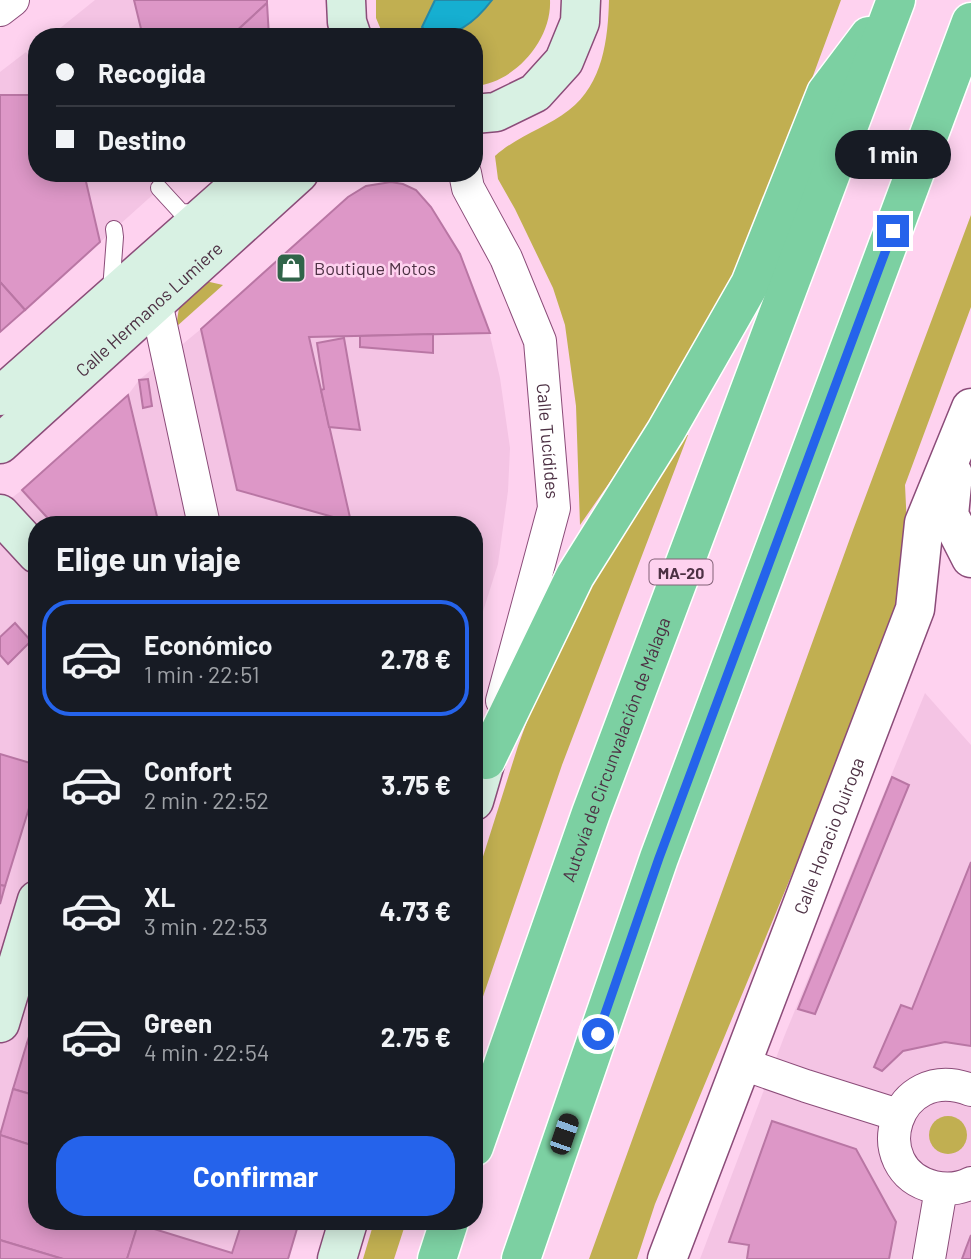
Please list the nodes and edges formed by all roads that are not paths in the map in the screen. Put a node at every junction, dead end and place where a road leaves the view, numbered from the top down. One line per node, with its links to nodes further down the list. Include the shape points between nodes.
1 (13, 0): 5 (street)
2 (346, 0): 7 (main road)
3 (581, 0): 8 (main road, via 580,22 564,61 535,93 496,112)
4 (896, 0): 25 (highway, via 826,93 750,285 575,576); 32 (highway, Autovía de Circunvalación de Málaga / MA-20, via 591,813)
5 (0, 10)
6 (971, 22): 39 (highway, via 659,858)
7 (349, 28)
8 (483, 113)
9 (242, 182): 13 (main road, Calle Hermanos Lumiere)
10 (289, 182): 16 (main road, Calle Hermanos Lumiere)
11 (467, 182): 25 (street, Calle Tucídides, via 506,258 540,341 554,508)
12 (159, 188): 13 (lane, via 181,212)
13 (208, 213): 15 (main road, Calle Hermanos Lumiere)
14 (114, 229): 15 (lane)
15 (110, 301): 17 (main road, Calle Hermanos Lumiere)
16 (156, 303): 19 (main road, Calle Hermanos Lumiere); 22 (street)
17 (0, 396)
18 (971, 408): 20 (street, Calle Horacio Quiroga)
19 (0, 444)
20 (957, 444): 24 (street, via 949,515); 29 (street, Calle Horacio Quiroga, via 924,523 915,609)
21 (0, 514): 23 (main road)
22 (202, 516)
23 (28, 544)
24 (971, 558)
25 (486, 761): 26 (main road, Calle Tucídides)
26 (483, 771)
27 (28, 930): 28 (main road)
28 (0, 1023)
29 (740, 1063): 31 (street); 40 (street, Calle Horacio Quiroga)
30 (971, 1090): 31 (street, via 937,1084 907,1100)
31 (898, 1115): 34 (street, via 894,1139 900,1163 925,1185)
32 (483, 1121)
33 (971, 1183): 34 (street)
34 (941, 1189): 41 (street)
35 (346, 1230): 37 (main road)
36 (446, 1230): 38 (highway)
37 (337, 1259)
38 (437, 1259)
39 (521, 1259)
40 (667, 1259)
41 (929, 1259)

